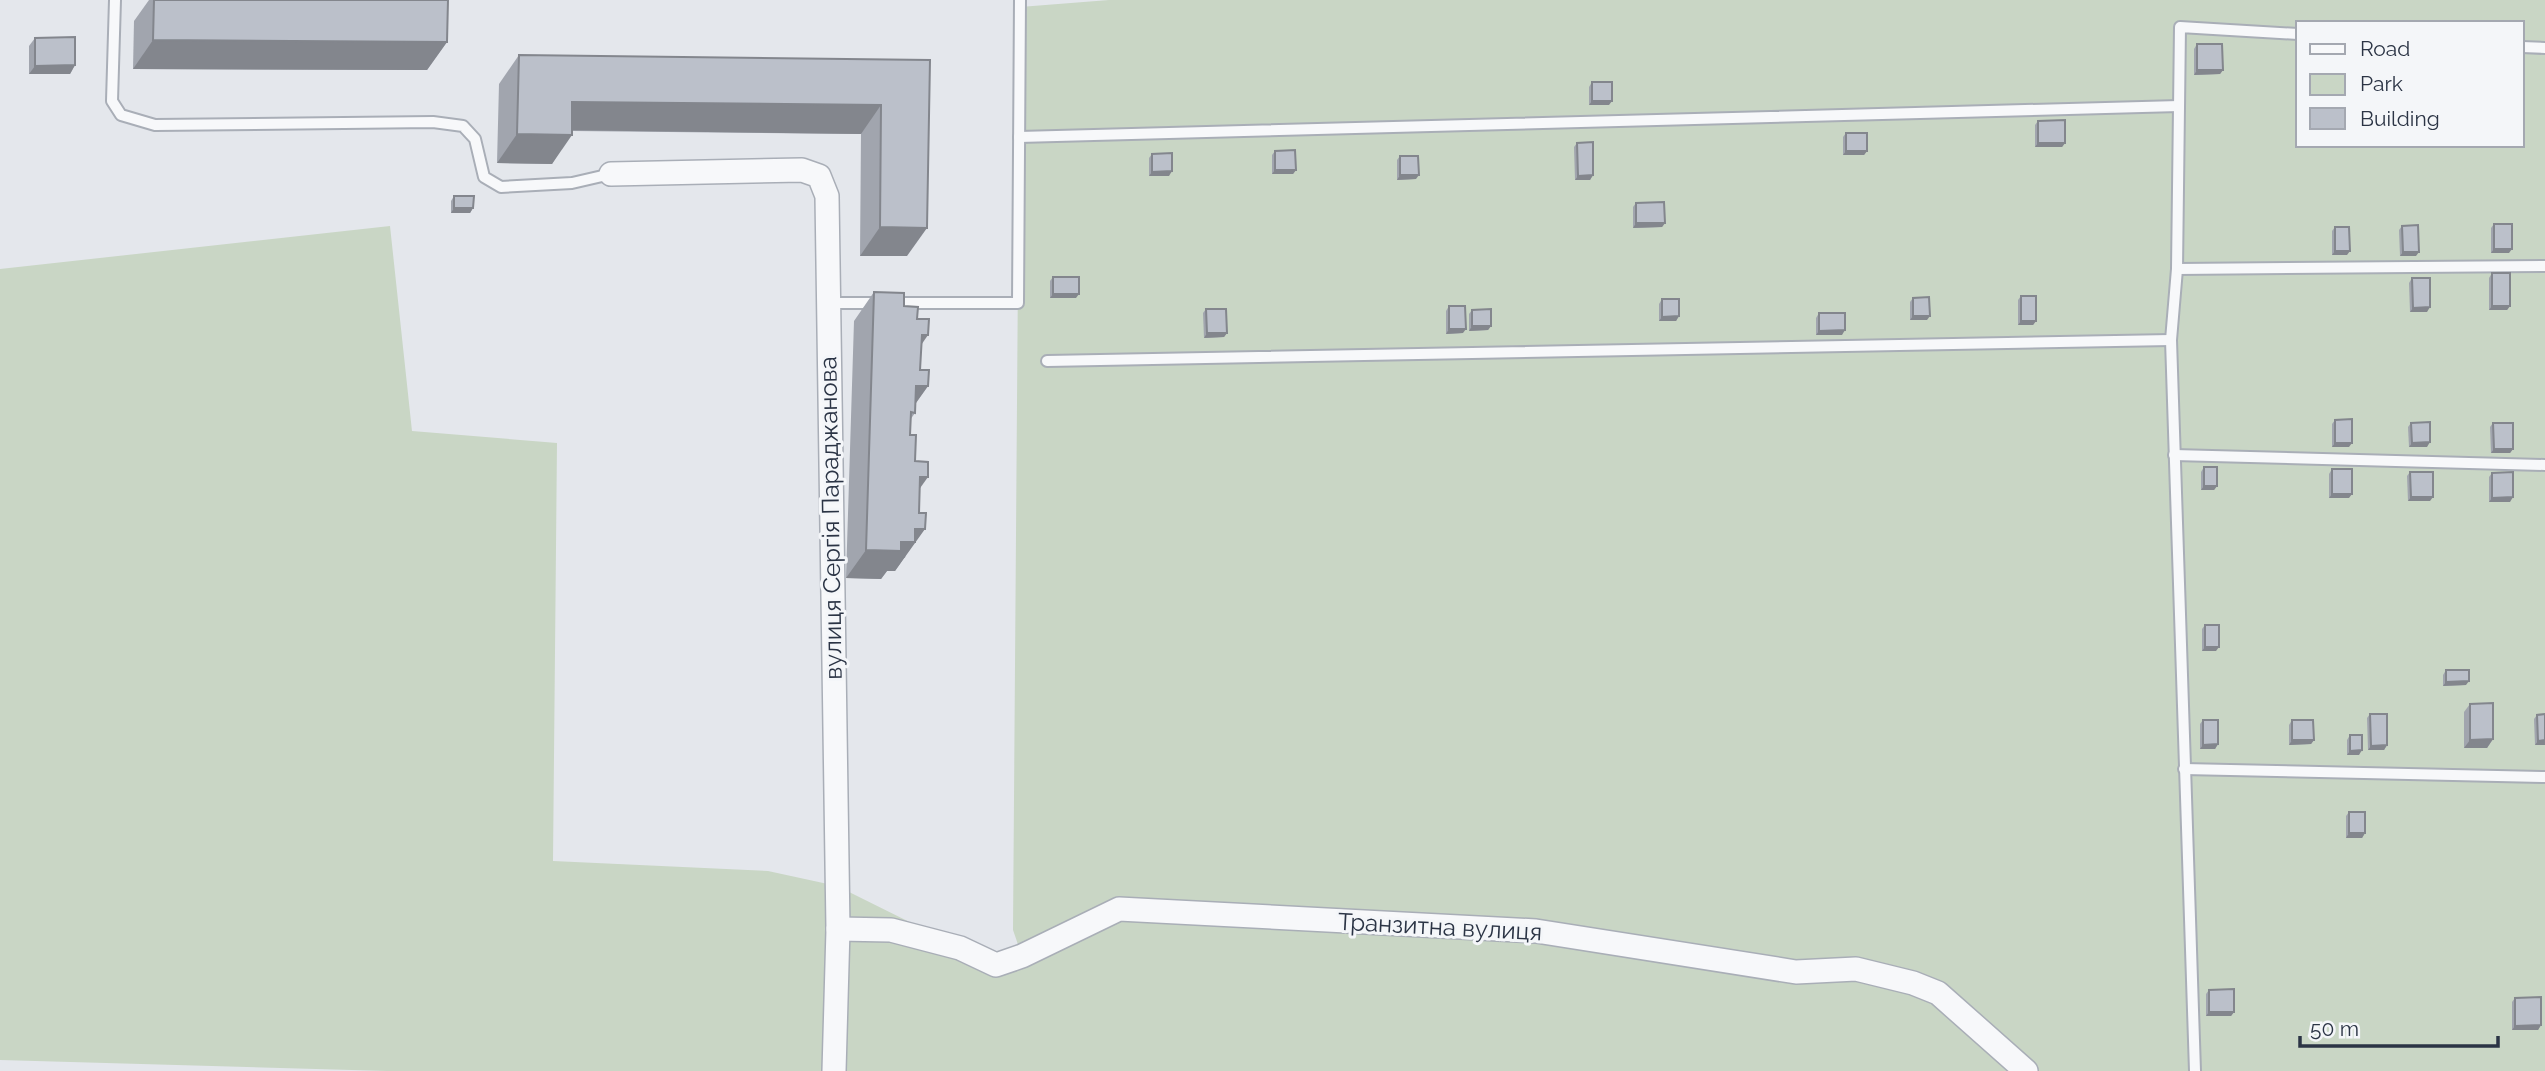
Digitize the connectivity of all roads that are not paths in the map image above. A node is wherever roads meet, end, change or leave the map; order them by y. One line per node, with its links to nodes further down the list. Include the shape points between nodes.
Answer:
1 (115, 0): 8 (lane, via 112,101 121,115 155,125 433,122 463,126 475,139 484,177 501,187 572,183)
2 (1020, 0): 7 (lane)
3 (2296, 34): 6 (lane, via 2180,27)
4 (2524, 47): 5 (lane)
5 (2545, 48)
6 (2179, 106): 7 (lane); 10 (lane)
7 (1019, 137): 11 (lane, via 1018,303)
8 (611, 174): 11 (street, вулиця Сергія Параджанова, via 802,170 819,176 827,196)
9 (2545, 266): 10 (lane)
10 (2177, 269): 12 (lane)
11 (827, 303): 18 (street, вулиця Сергія Параджанова)
12 (2171, 340): 13 (lane); 14 (lane)
13 (1047, 361)
14 (2174, 455): 15 (lane); 16 (lane)
15 (2545, 465)
16 (2183, 769): 17 (lane); 21 (lane)
17 (2545, 777)
18 (838, 929): 19 (street, вулиця Сергія Параджанова); 20 (street, Транзитна вулиця, via 891,930 960,948 996,965 1119,909 1536,931 1796,972 1856,970 1913,983 1938,993)
19 (834, 1071)
20 (2026, 1071)
21 (2196, 1071)

